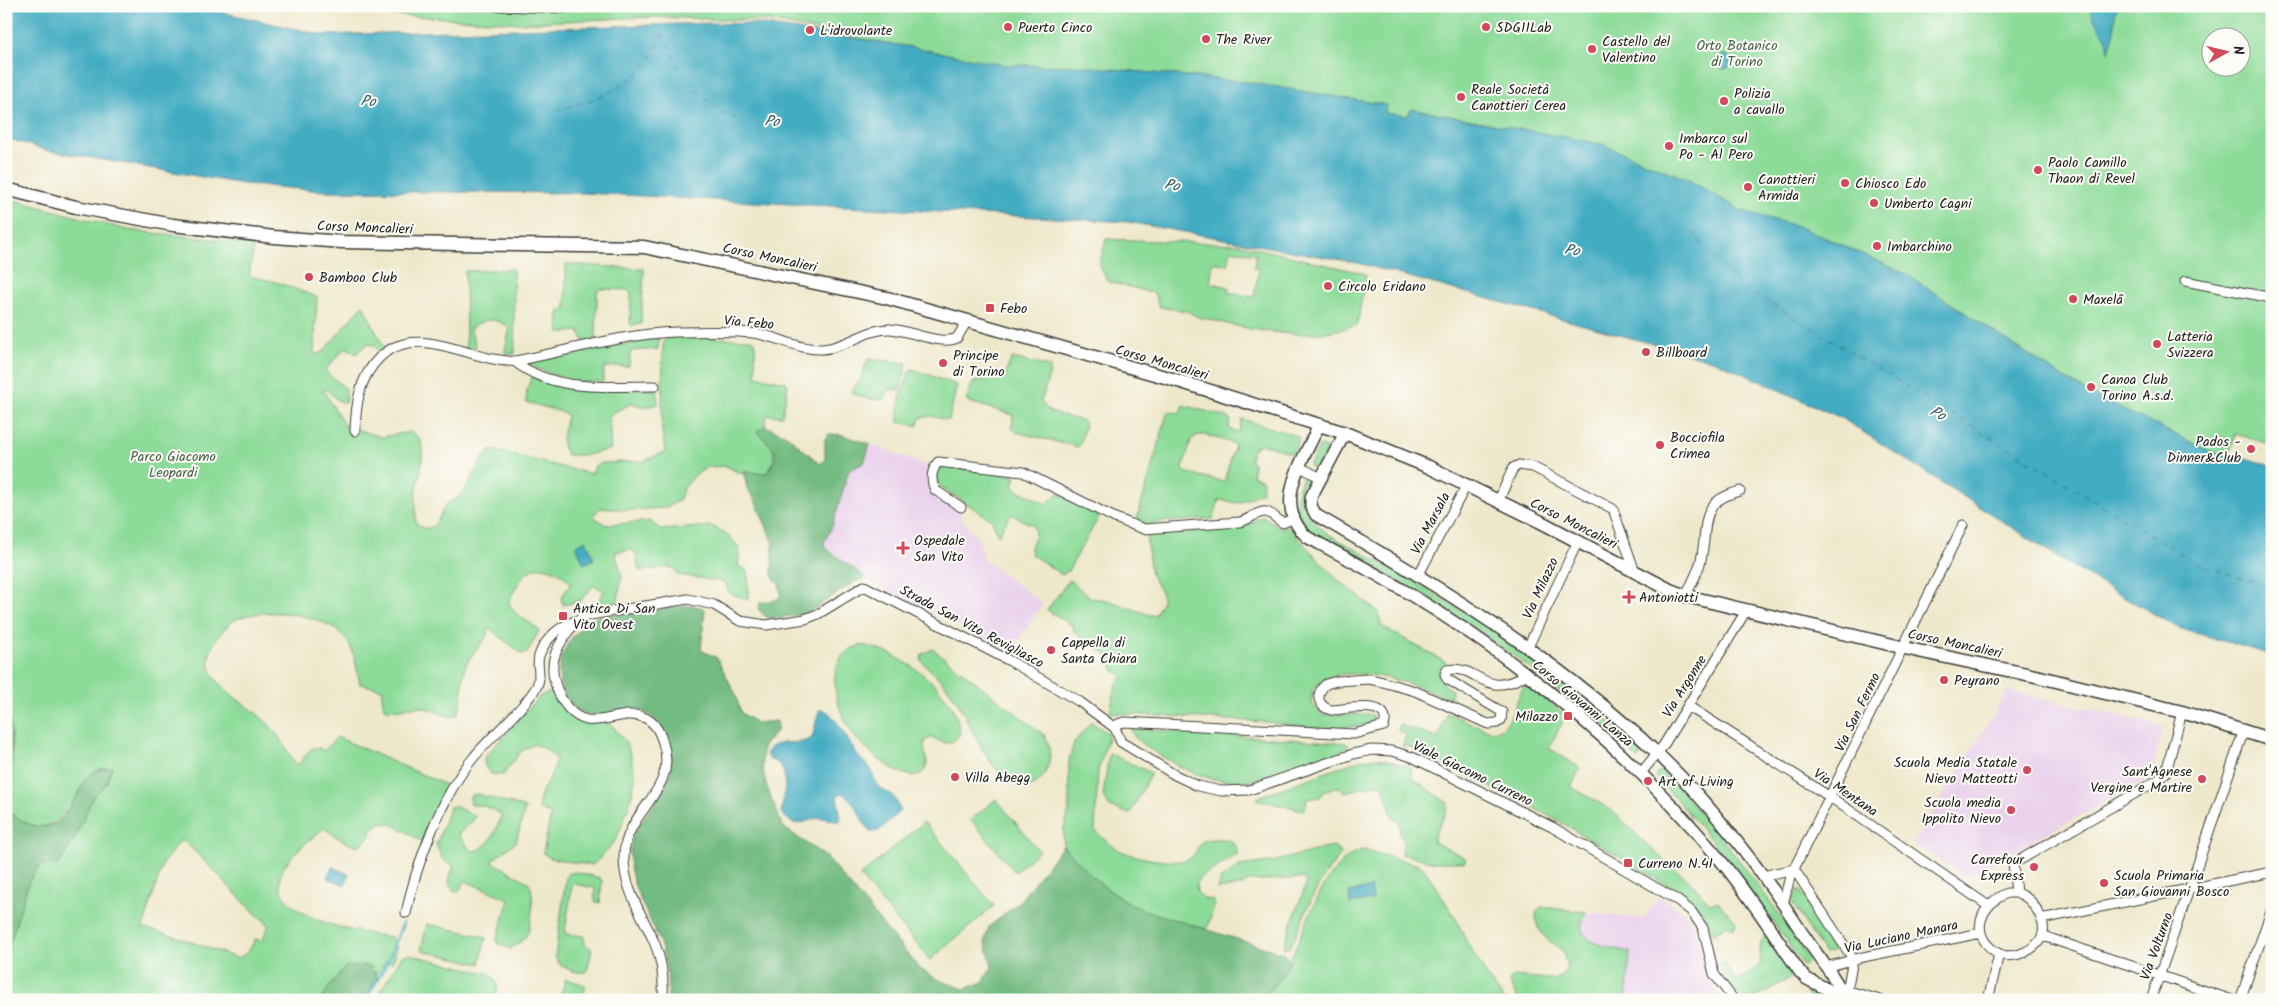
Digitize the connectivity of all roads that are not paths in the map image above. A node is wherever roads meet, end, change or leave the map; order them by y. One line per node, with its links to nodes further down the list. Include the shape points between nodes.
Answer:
1 (495, 6): 2 (street)
2 (565, 8)
3 (6, 189): 6 (main road, Corso Moncalieri, via 134,218 274,237 342,242 644,247 878,296)
4 (2185, 281): 5 (street)
5 (2272, 298)
6 (967, 321): 7 (street, Via Febo, via 957,338 944,341 889,329 821,349 757,334 674,332); 9 (main road, Corso Moncalieri)
7 (514, 361): 8 (street, Via Febo, via 531,372 575,386); 10 (street, Via Febo, via 413,340 398,343 367,372 358,396)
8 (655, 386)
9 (1319, 425): 11 (main road, Corso Moncalieri); 12 (street)
10 (355, 431)
11 (1345, 434): 13 (street, Corso Giovanni Lanza); 14 (main road, Corso Moncalieri, via 1429,467)
12 (1300, 467): 13 (street); 18 (street, via 1290,492)
13 (1320, 478): 22 (street, Corso Giovanni Lanza, via 1311,497 1311,506 1316,514)
14 (1466, 486): 16 (main road, Corso Moncalieri); 22 (street, Via Marsala)
15 (1740, 491): 23 (street, via 1724,495 1708,511 1701,560)
16 (1498, 502): 20 (main road, Corso Moncalieri); 21 (street, Corso Moncalieri, via 1513,468 1534,466 1613,509)
17 (961, 507): 18 (street, via 932,485 932,469 938,462 1023,472 1144,529 1246,521 1262,511 1283,523)
18 (1292, 519): 28 (street, Corso Giovanni Lanza, via 1307,537 1404,590)
19 (1963, 525): 27 (street, Via San Fermo)
20 (1578, 541): 21 (main road, Corso Moncalieri); 26 (street, Via Milazzo)
21 (1635, 572): 23 (main road, Corso Moncalieri)
22 (1419, 574): 26 (street, Corso Giovanni Lanza)
23 (1686, 596): 24 (main road, Corso Moncalieri)
24 (1746, 611): 27 (main road, Corso Moncalieri); 29 (street, Via Argonne)
25 (577, 621): 31 (street, Strada San Vito Revigliasco, via 593,614 688,599 714,605 740,621 766,625 818,614 864,586 1010,660 1080,702); 45 (street, via 568,623 552,636 539,655 538,684 472,759 448,796 424,852); 54 (street, via 554,656 557,688 567,708 587,720 630,715 645,717 656,727 666,755 664,778 634,822 624,855 630,891 659,957)
26 (1528, 647): 34 (street, Corso Giovanni Lanza)
27 (1904, 648): 30 (main road, Corso Moncalieri); 36 (street, Via San Fermo)
28 (1527, 674): 31 (street, via 1512,684 1502,686 1458,669 1447,670 1446,679 1502,712 1501,720 1492,724 1415,691 1369,679 1326,684 1318,695 1319,703 1331,710 1374,707 1381,711 1384,726 1361,732 1324,734 1124,722); 35 (street, Corso Giovanni Lanza)
29 (1688, 706): 34 (street, Via Argonne); 36 (street, Via Mentana)
30 (2182, 712): 32 (main road, Corso Moncalieri); 41 (street, via 2166,772 2158,780 2013,864)
31 (1115, 728): 55 (street, Viale Giacomo Curreno, via 1121,742 1175,775 1198,786 1221,790 1256,789 1372,750 1412,757 1552,827 1678,900 1691,911 1702,928 1714,974)
32 (2244, 730): 33 (main road, Corso Moncalieri); 40 (street, Via Volturno)
33 (2272, 740)
34 (1657, 753): 35 (street, Via Argonne); 39 (street, Corso Giovanni Lanza, via 1721,823)
35 (1641, 773): 53 (street, Corso Giovanni Lanza, via 1722,862 1800,972)
36 (1830, 797): 37 (street, Via San Fermo); 43 (street, Via Mentana)
37 (1794, 869): 39 (street); 42 (street, Via San Fermo); 50 (street)
38 (2272, 872): 40 (street)
39 (1762, 876): 42 (street, Corso Giovanni Lanza)
40 (2191, 889): 46 (street); 52 (street, Via Volturno)
41 (2016, 893): 43 (street, via 2007,893); 46 (street, via 2029,901)
42 (1783, 904): 51 (street, Corso Giovanni Lanza)
43 (1987, 905): 47 (street, via 1982,914)
44 (2272, 909): 60 (street)
45 (406, 913)
46 (2041, 919): 48 (street)
47 (1981, 933): 49 (street, via 1991,949); 50 (street, Via Luciano Manara)
48 (2043, 936): 49 (street, via 2026,952 2008,956); 52 (street)
49 (1999, 954): 57 (street)
50 (1853, 959): 51 (street, Via Luciano Manara); 53 (street)
51 (1826, 967): 53 (street, Corso Giovanni Lanza)
52 (2160, 976): 58 (street, Via Volturno); 59 (street)
53 (1845, 994): 56 (street)
54 (663, 1000)
55 (1734, 1000)
56 (1880, 1000)
57 (1988, 1000)
58 (2151, 1000)
59 (2232, 1000)
60 (2240, 1000)

